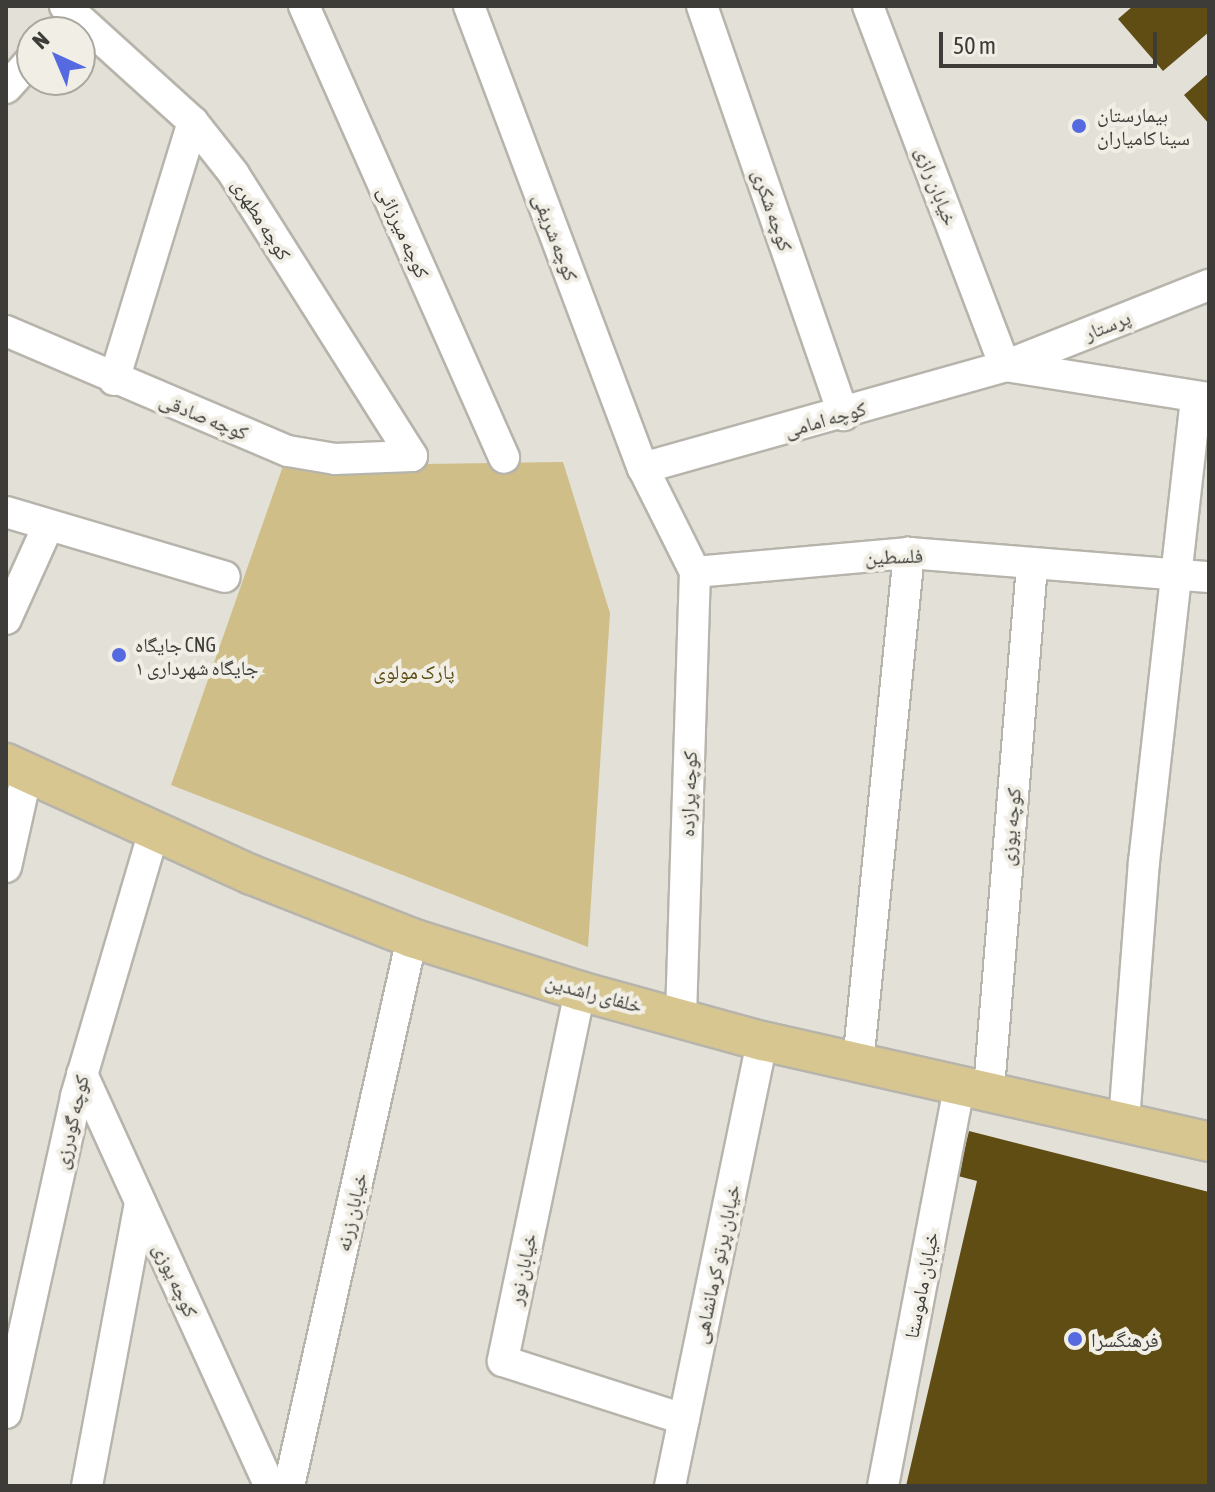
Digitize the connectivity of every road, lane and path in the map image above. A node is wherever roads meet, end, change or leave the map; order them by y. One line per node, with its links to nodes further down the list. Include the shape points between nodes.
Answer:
1 (304, 6): 14 (street, کوچه میرزائی)
2 (469, 6): 15 (street, کوچه شریفی)
3 (702, 6): 12 (street, کوچه شکری)
4 (868, 6): 9 (street, خیابان رازی)
5 (71, 15): 6 (street, کوچه مطهری)
6 (193, 122): 10 (street); 13 (street, کوچه مطهری, via 234,174)
7 (1209, 285): 9 (street, پرستار)
8 (6, 331): 10 (street, کوچه صادقی)
9 (1005, 366): 11 (street); 12 (street, کوچه امامی)
10 (114, 380): 13 (street, کوچه صادقی, via 288,451 335,459)
11 (1203, 397): 20 (street)
12 (844, 415): 15 (street, کوچه امامی)
13 (412, 456)
14 (504, 458)
15 (643, 468): 21 (street)
16 (6, 512): 17 (street)
17 (47, 528): 22 (street); 24 (street)
18 (909, 553): 19 (street, فلسطین); 21 (street, فلسطین); 32 (street)
19 (1032, 565): 20 (street, فلسطین); 34 (street, کوچه یوزی)
20 (1176, 570): 23 (street, فلسطین); 35 (street)
21 (695, 572): 30 (street, کوچه پرازده)
22 (225, 577)
23 (1209, 577)
24 (6, 619)
25 (16, 768): 26 (main road, خلفای راشدین); 27 (street)
26 (153, 834): 28 (main road, خلفای راشدین); 33 (street, کوچه گودرزی)
27 (6, 867)
28 (412, 938): 29 (main road, خلفای راشدین); 42 (street, خیابان زرنه)
29 (580, 991): 30 (main road, خلفای راشدین); 39 (street, خیابان نور, via 503,1361)
30 (681, 1016): 31 (main road, خلفای راشدین)
31 (762, 1041): 32 (main road, خلفای راشدین); 39 (street, خیابان پرتو کرمانشاهی)
32 (858, 1063): 34 (main road, خلفای راشدین)
33 (82, 1074): 37 (street, کوچه یوزی); 38 (street, کوچه گودرزی)
34 (974, 1086): 35 (main road, خلفای راشدین); 44 (street, خیابان ماموستا)
35 (1124, 1121): 36 (main road, خلفای راشدین)
36 (1209, 1142)
37 (140, 1202): 40 (street); 41 (street, کوچه یوزی)
38 (6, 1413)
39 (684, 1419): 43 (street, خیابان پرتو کرمانشاهی)
40 (87, 1486)
41 (270, 1486)
42 (289, 1486)
43 (670, 1486)
44 (883, 1486)

